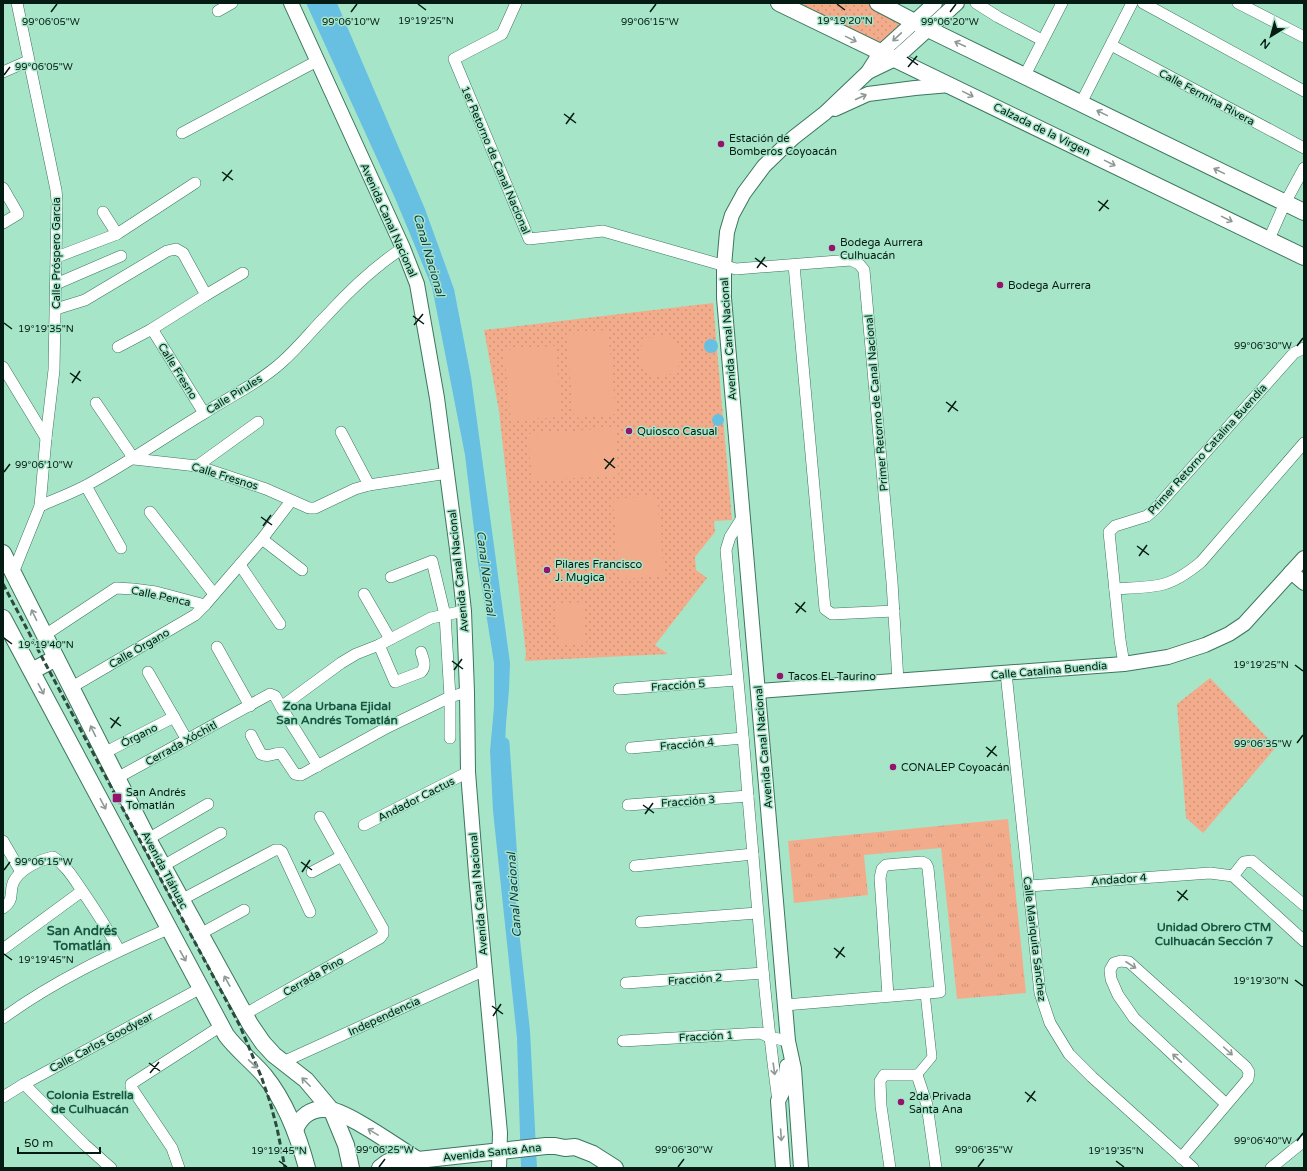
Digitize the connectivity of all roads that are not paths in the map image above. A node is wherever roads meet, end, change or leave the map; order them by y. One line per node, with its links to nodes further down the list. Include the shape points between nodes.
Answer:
1 (17, 3): 20 (street, Calle Próspero García)
2 (232, 3): 14 (street)
3 (290, 3): 21 (street, Avenida Canal Nacional)
4 (516, 3): 43 (street, 1er Retorno de Canal Nacional, via 502,34 454,59 529,239 603,231)
5 (779, 3): 19 (main road, Calzada de la Virgen, one-way to 19)
6 (878, 3): 15 (main road)
7 (935, 3): 15 (street)
8 (957, 3): 15 (street)
9 (976, 3): 17 (street)
10 (1062, 3): 17 (street)
11 (1132, 3): 18 (street)
12 (1143, 3): 25 (street)
13 (1238, 3): 16 (street)
14 (218, 11)
15 (921, 25): 19 (street, Avenida Canal Nacional); 23 (main road, one-way to 15)
16 (1304, 37)
17 (1042, 40): 23 (street)
18 (1111, 45): 26 (street); 29 (street, Calle Fermina Rivera)
19 (887, 56): 24 (main road, Calzada de la Virgen); 27 (street, Avenida Canal Nacional)
20 (28, 61): 22 (street); 41 (street, Calle Próspero García, via 56,190)
21 (317, 61): 28 (street); 39 (street, Avenida Canal Nacional)
22 (3, 72)
23 (1025, 75): 26 (main road)
24 (950, 85): 27 (street, one-way to 24, via 868,94); 38 (main road, Calzada de la Virgen, one-way to 38)
25 (1304, 91)
26 (1081, 103): 33 (main road, one-way to 26)
27 (825, 113): 45 (street, Avenida Canal Nacional, via 793,138 764,166 744,193 732,215 727,232)
28 (182, 133)
29 (1304, 148)
30 (1304, 168): 33 (street)
31 (195, 183): 37 (street)
32 (3, 188): 36 (street, via 18,214)
33 (1285, 203): 35 (main road); 38 (street)
34 (103, 212): 37 (street)
35 (1304, 212)
36 (3, 224)
37 (117, 234): 41 (street)
38 (1269, 239): 42 (main road, Calzada de la Virgen)
39 (403, 248): 55 (street, Calle Pirules, via 386,259 328,313 281,364); 62 (street, Avenida Canal Nacional, via 417,284)
40 (121, 256): 47 (street)
41 (57, 257): 47 (street, Calle Próspero García)
42 (1304, 257)
43 (708, 262): 45 (street, Primer Retorno de Canal Nacional)
44 (794, 265): 45 (street, Primer Retorno de Canal Nacional, via 736,269); 84 (street, via 825,609 832,614); 84 (street, Primer Retorno de Canal Nacional, via 851,260 864,270)
45 (724, 266): 68 (street, Avenida Canal Nacional, via 724,298)
46 (243, 272): 48 (street)
47 (56, 284): 49 (street, Calle Próspero García)
48 (206, 295): 49 (street, via 183,253 176,249 167,251 85,300); 50 (street)
49 (56, 309): 58 (street, Calle Próspero García, via 54,370)
50 (152, 329): 51 (street); 55 (street, Calle Fresno)
51 (118, 347)
52 (1304, 348): 79 (street, Primer Retorno Catalina Buendía, via 1294,353 1155,509 1147,516 1115,526 1109,532)
53 (3, 367): 58 (street)
54 (96, 403): 60 (street)
55 (204, 413): 60 (street, Calle Pirules)
56 (258, 422): 61 (street)
57 (341, 432): 63 (street)
58 (46, 438): 66 (street, Calle Próspero García)
59 (1304, 443): 79 (street, via 1201,562 1187,573 1159,585)
60 (134, 459): 61 (street, Calle Fresnos); 64 (street, Calle Pirules)
61 (197, 466): 65 (street, Calle Fresnos, via 266,489)
62 (448, 473): 63 (street, Calle Fresnos); 83 (street, Avenida Canal Nacional)
63 (369, 485): 65 (street, Calle Fresnos, via 315,508)
64 (86, 486): 66 (street, Calle Pirules); 70 (street)
65 (291, 501): 69 (street, Calle Penca)
66 (40, 506): 76 (street, Calle Próspero García)
67 (150, 512): 80 (street)
68 (742, 518): 98 (street, Avenida Canal Nacional, via 730,537 726,550); 102 (street, Avenida Canal Nacional)
69 (262, 539): 73 (street, Calle Penca); 74 (street)
70 (121, 548)
71 (3, 553): 76 (main road, Avenida Tláhuac)
72 (1304, 558): 75 (street, Calle Catalina Buendía)
73 (240, 565): 80 (street, Calle Penca); 87 (street)
74 (302, 570)
75 (1291, 572): 78 (street); 94 (street, Calle Catalina Buendía, via 1244,624 1228,634 1205,645 1168,657)
76 (13, 573): 88 (main road, Avenida Tláhuac, one-way to 76)
77 (391, 577): 85 (street, via 432,562)
78 (1304, 583)
79 (1115, 589): 94 (street, Primer Retorno Catalina Buendía)
80 (214, 594): 82 (street, Calle Penca)
81 (364, 594): 89 (street)
82 (205, 605): 88 (street, Calle Penca, via 156,592 116,588); 100 (street, Calle Órgano, via 174,628)
83 (464, 611): 85 (street); 103 (street, Avenida Canal Nacional)
84 (894, 611): 99 (street, Primer Retorno de Canal Nacional)
85 (445, 615): 89 (street, via 431,618); 104 (street)
86 (3, 618): 95 (main road)
87 (280, 624)
88 (45, 635): 93 (main road, Avenida Tláhuac)
89 (390, 639): 90 (street)
90 (378, 645): 92 (street, via 395,682 424,669); 106 (street, via 341,662)
91 (217, 647): 105 (street)
92 (421, 652)
93 (56, 658): 95 (main road); 100 (main road, Avenida Tláhuac)
94 (1124, 664): 97 (street, Calle Catalina Buendía)
95 (32, 671): 141 (main road, one-way to 141)
96 (148, 672): 107 (street)
97 (1006, 673): 99 (street, Calle Catalina Buendía); 132 (street, Calle Mariquita Sánchez)
98 (737, 680): 101 (street, Fracción 5); 110 (street, Avenida Canal Nacional)
99 (898, 681): 102 (street, Calle Catalina Buendía)
100 (72, 687): 113 (main road, Avenida Tláhuac, one-way to 100)
101 (619, 689)
102 (758, 691): 152 (street, Avenida Canal Nacional)
103 (467, 692): 104 (street); 115 (street, Avenida Canal Nacional)
104 (450, 697): 109 (street); 114 (street, via 388,727)
105 (248, 707): 106 (street, Cerrada Xóchitl, via 273,694); 111 (street, Cerrada Xóchitl)
106 (281, 707): 114 (street)
107 (174, 717): 111 (street); 113 (street, Órgano)
108 (251, 735): 114 (street, via 261,754 268,756 281,753 295,774 301,775)
109 (450, 738)
110 (743, 738): 112 (street, Fracción 4); 117 (street, Avenida Canal Nacional)
111 (187, 740): 116 (street, Cerrada Xóchitl)
112 (631, 748)
113 (104, 753): 116 (main road, Avenida Tláhuac)
114 (318, 766)
115 (468, 772): 121 (street, Andador Cactus); 146 (street, Avenida Canal Nacional)
116 (117, 778): 123 (main road, Avenida Tláhuac)
117 (748, 796): 119 (street, Fracción 3); 125 (street, Avenida Canal Nacional)
118 (208, 804): 123 (street)
119 (628, 805)
120 (320, 816): 126 (street)
121 (364, 825)
122 (221, 833): 127 (street)
123 (148, 839): 127 (main road, Avenida Tláhuac)
124 (3, 841): 129 (street)
125 (753, 854): 128 (street); 139 (street, Avenida Canal Nacional)
126 (342, 856): 130 (street); 153 (street, Cerrada Pino, via 383,929 383,934)
127 (163, 866): 134 (main road, Avenida Tláhuac)
128 (635, 866)
129 (20, 872): 133 (street, via 52,857 60,861); 136 (street, via 13,883 12,898)
130 (312, 872)
131 (1233, 876): 132 (street, Andador 4, via 1210,873); 135 (street, via 1244,862 1252,861); 143 (street)
132 (1029, 886): 170 (street, Calle Mariquita Sánchez, via 1040,993 1057,1035 1077,1063)
133 (82, 890): 144 (street); 145 (street, via 101,917)
134 (181, 900): 138 (street, via 279,850); 142 (main road, Avenida Tláhuac)
135 (1304, 905)
136 (3, 908)
137 (244, 910): 142 (street)
138 (310, 912)
139 (757, 913): 140 (street); 147 (street, Avenida Canal Nacional)
140 (641, 922)
141 (168, 929): 145 (street); 149 (main road, one-way to 149)
142 (200, 934): 153 (main road, Avenida Tláhuac, one-way to 142)
143 (1304, 941)
144 (3, 949)
145 (119, 950): 154 (street, via 30,998)
146 (485, 970): 159 (street, Independencia); 169 (street, Avenida Canal Nacional, via 500,1133)
147 (763, 973): 148 (street, Fracción 2); 156 (street, Avenida Canal Nacional)
148 (626, 983)
149 (201, 988): 155 (main road); 161 (street, Calle Carlos Goodyear)
150 (925, 993): 151 (street); 151 (street, via 940,992 928,868 922,862 886,865 882,869 880,878); 160 (street, via 932,1057)
151 (888, 996): 152 (street)
152 (785, 1005): 158 (street, Avenida Canal Nacional)
153 (245, 1014): 159 (main road, Avenida Tláhuac, via 262,1043)
154 (3, 1018)
155 (221, 1026): 166 (main road, one-way to 166, via 232,1043 272,1086); 173 (street, via 131,1084 172,1148)
156 (769, 1037): 157 (street, Fracción 1, via 761,1033); 158 (street, Fracción 1); 163 (street, Avenida Canal Nacional, one-way to 163)
157 (623, 1041)
158 (788, 1045): 163 (street, Avenida Canal Nacional, via 785,1087); 181 (street, Avenida Canal Nacional, via 794,1069)
159 (282, 1062): 165 (main road, Avenida Tláhuac, one-way to 159, via 306,1080)
160 (917, 1075): 182 (street, via 884,1076 880,1081); 183 (street, via 927,1105)
161 (24, 1084): 162 (street, Calle Carlos Goodyear); 172 (street)
162 (3, 1098)
163 (778, 1101): 180 (street, Avenida Canal Nacional, one-way to 180)
164 (1226, 1104): 164 (street, one-way to 164, via 1134,1018 1110,979 1110,970 1114,963 1121,960 1130,962 1246,1067 1249,1072 1248,1079); 170 (street)
165 (332, 1111): 166 (main road, via 319,1109 307,1114 299,1120); 171 (main road, one-way to 165, via 349,1118); 175 (main road, Avenida Tláhuac, via 346,1145)
166 (295, 1130): 174 (main road)
167 (1304, 1142): 185 (street)
168 (565, 1148): 169 (main road, Avenida Santa Ana, via 546,1146); 178 (main road); 179 (main road, Avenida Santa Ana, via 575,1147 584,1150)
169 (505, 1150): 171 (main road, Avenida Santa Ana); 177 (street, Avenida Canal Nacional)
170 (1181, 1158): 184 (street, Calle Mariquita Sánchez)
171 (418, 1160): 176 (main road, Avenida Santa Ana, via 388,1162)
172 (111, 1168)
173 (179, 1168)
174 (307, 1168)
175 (351, 1168)
176 (380, 1168)
177 (499, 1168)
178 (595, 1168)
179 (615, 1168)
180 (784, 1168)
181 (801, 1168)
182 (890, 1168)
183 (936, 1168)
184 (1193, 1168)
185 (1271, 1168)

